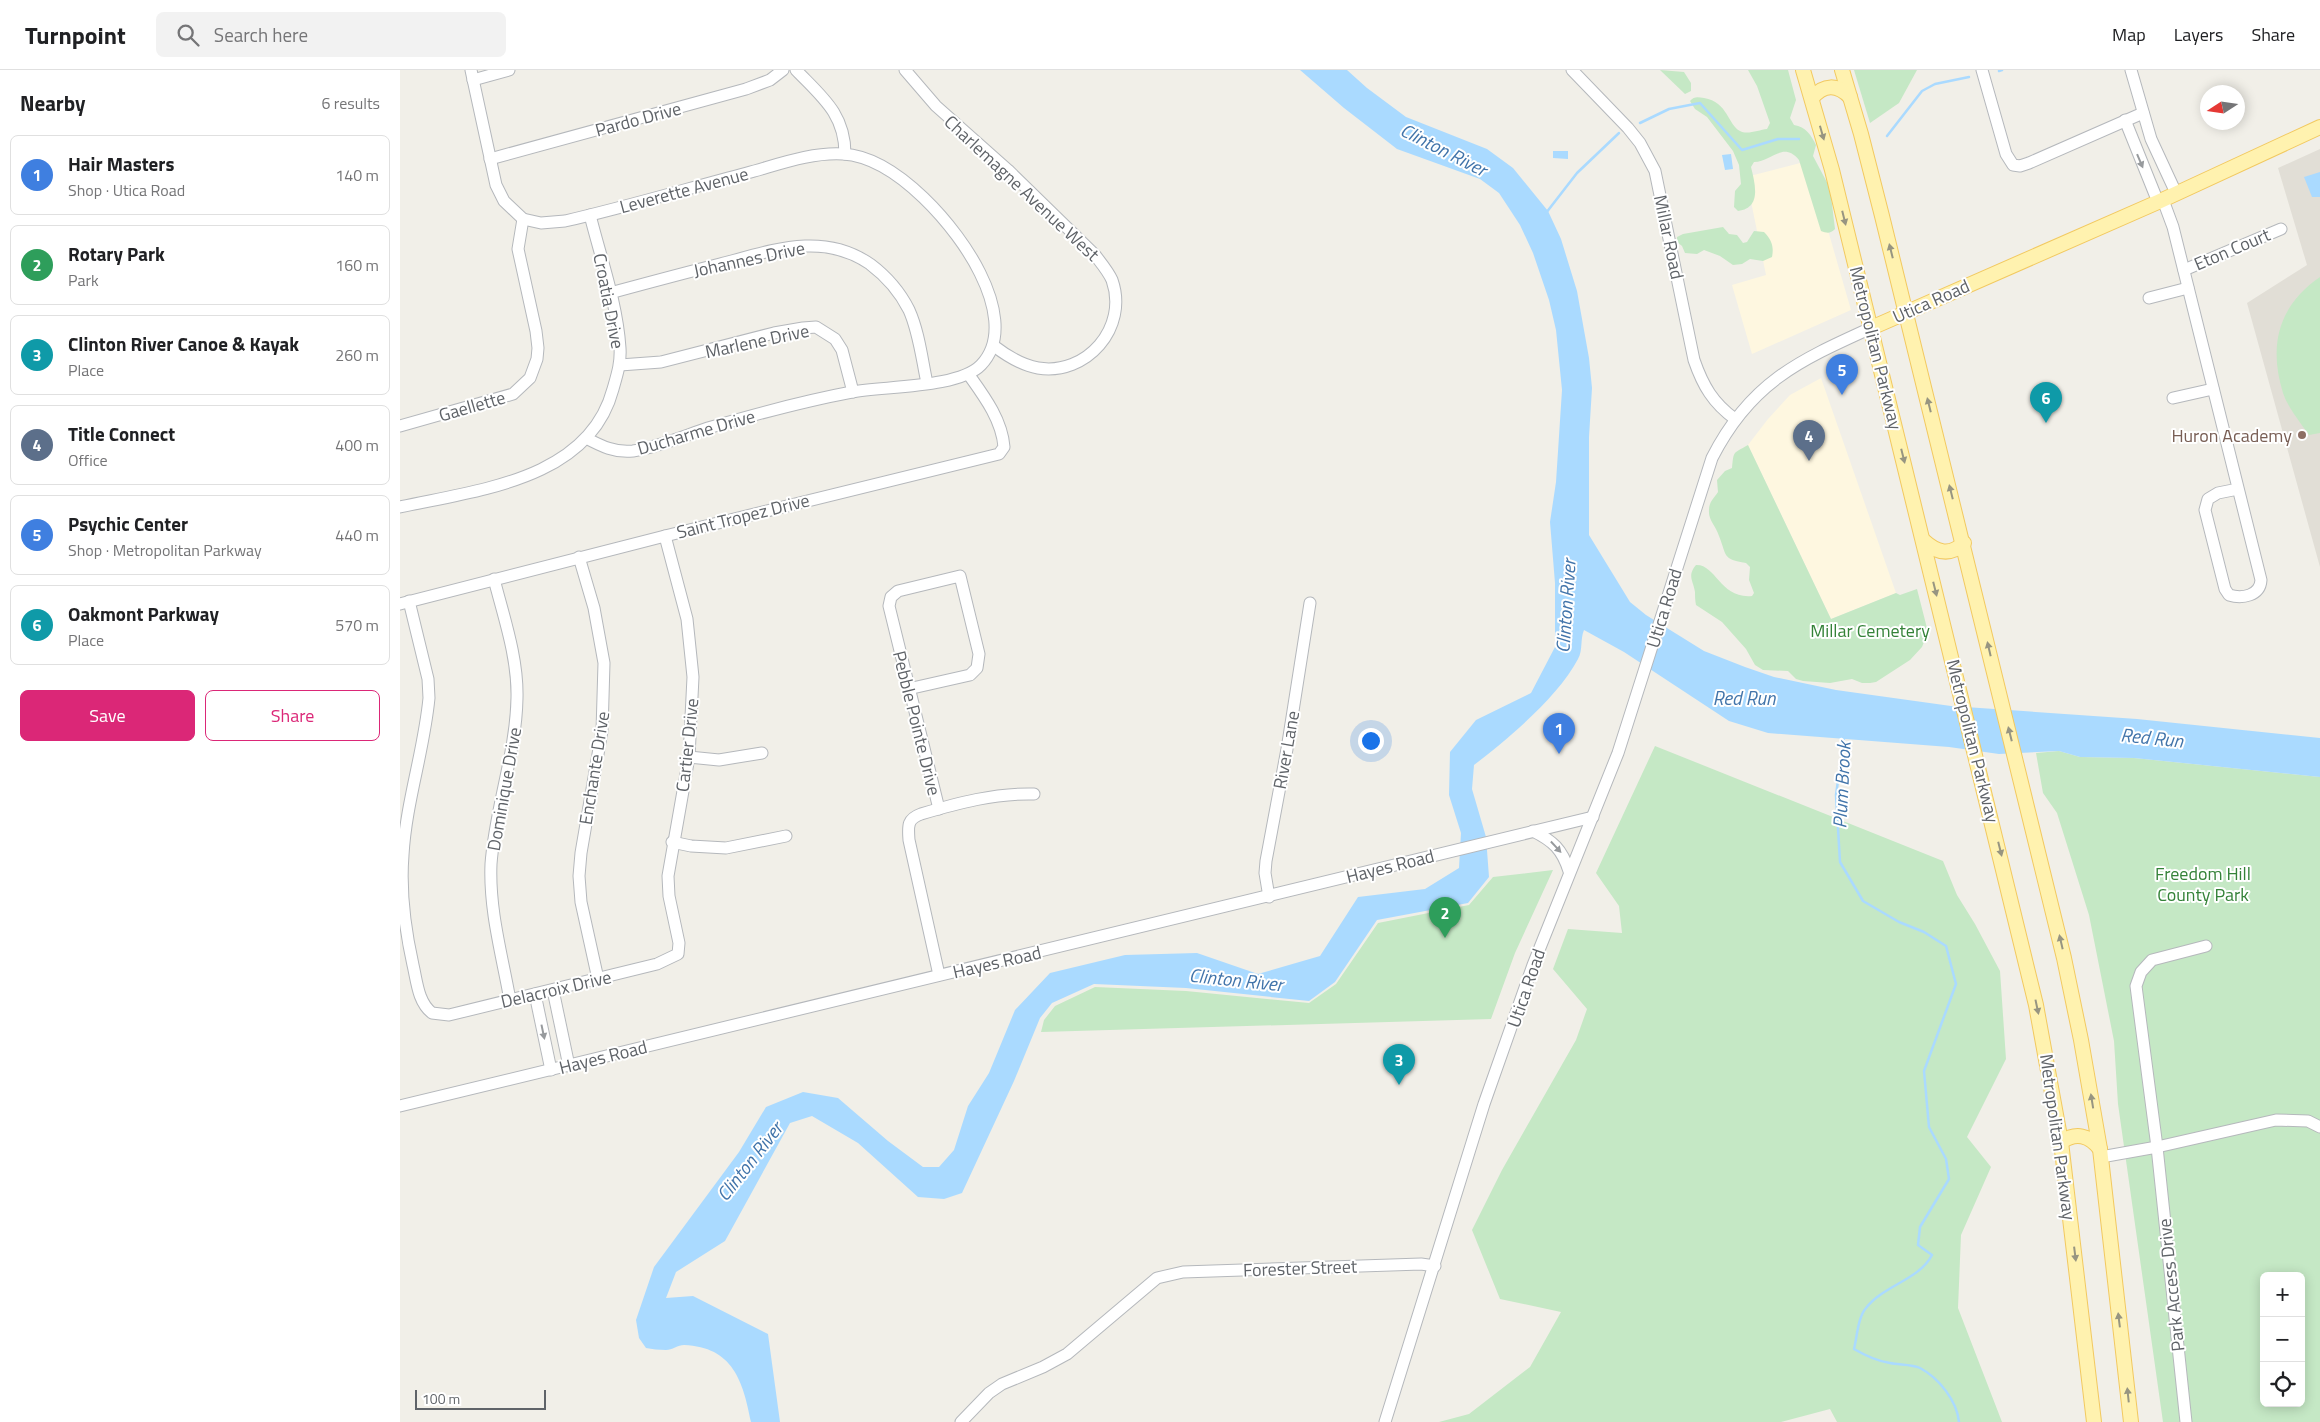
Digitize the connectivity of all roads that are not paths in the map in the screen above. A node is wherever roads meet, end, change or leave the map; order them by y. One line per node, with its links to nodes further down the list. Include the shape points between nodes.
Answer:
1 (509, 70): 10 (street)
2 (783, 70): 17 (street, Pardo Drive, via 770,80 746,89)
3 (796, 70): 16 (street, via 837,115 844,135)
4 (905, 70): 29 (street, Charlemagne Avenue West, via 936,106 1008,170 1095,255 1112,281 1115,299 1110,328 1099,347 1079,363 1038,368 1022,364)
5 (1572, 70): 36 (street, Millar Road, via 1628,128 1648,156 1660,191 1700,380 1712,400)
6 (1803, 70): 12 (main road, Metropolitan Parkway)
7 (1842, 70): 11 (main road, Metropolitan Parkway)
8 (1982, 70): 14 (street, via 2006,154 2013,165 2029,163)
9 (2131, 70): 13 (street)
10 (472, 75): 17 (street)
11 (1850, 97): 12 (main road, via 1843,90 1832,87 1820,90); 27 (main road, Metropolitan Parkway, one-way to 11)
12 (1812, 98): 28 (main road, Metropolitan Parkway, one-way to 28)
13 (2143, 113): 14 (street); 18 (street, via 2151,139)
14 (2125, 120): 19 (street, one-way to 19)
15 (2320, 126): 18 (main road, Utica Road)
16 (845, 154): 20 (street, Leverette Avenue, via 811,157); 29 (street, Leverette Avenue, via 869,160 893,172 948,226 974,261 987,289 995,326)
17 (490, 159): 21 (street, via 500,194)
18 (2176, 193): 19 (main road, Utica Road)
19 (2160, 201): 23 (street, via 2173,227); 27 (main road, Utica Road)
20 (590, 215): 21 (street, Leverette Avenue, via 552,223); 25 (street, Croatia Drive)
21 (523, 219): 37 (street, Gaellette, via 518,248 538,348 534,370 526,384 513,394)
22 (2281, 230): 23 (street, Eton Court)
23 (2184, 270): 24 (street)
24 (2188, 288): 26 (street); 33 (street)
25 (610, 292): 30 (street, Croatia Drive); 32 (street, Johannes Drive, via 785,248 818,245 837,248 876,269 898,292 913,324)
26 (2148, 298)
27 (1906, 312): 28 (main road, Utica Road); 43 (main road, Metropolitan Parkway, one-way to 27)
28 (1871, 328): 36 (street, Utica Road, via 1790,368 1757,394); 42 (main road, Metropolitan Parkway, one-way to 42)
29 (994, 346): 31 (street, via 983,363)
30 (620, 365): 34 (street, Marlene Drive, via 661,362 774,333 816,328 827,333 842,350); 38 (street, Croatia Drive, via 608,406)
31 (969, 375): 32 (street, Ducharme Drive); 41 (street, Saint Tropez Drive, via 988,401 1000,428 1004,447 999,454)
32 (927, 383): 34 (street, Ducharme Drive)
33 (2213, 389): 35 (street); 39 (street)
34 (853, 392): 38 (street, Ducharme Drive, via 763,412 638,450 615,450)
35 (2173, 398)
36 (1735, 419): 53 (street, Utica Road, via 1712,458 1642,680)
37 (400, 426)
38 (586, 438): 40 (street, via 567,455 539,471)
39 (2238, 489): 39 (street, via 2261,580 2256,592 2240,597 2229,595 2225,589 2205,510 2208,499 2213,495)
40 (400, 507)
41 (665, 536): 44 (street, Saint Tropez Drive); 50 (street, Cartier Drive, via 687,619 691,654)
42 (1924, 541): 43 (main road, via 1935,550 1945,552 1953,551); 71 (main road, Metropolitan Parkway, one-way to 71, via 2036,1005)
43 (1964, 543): 73 (main road, Metropolitan Parkway, one-way to 43, via 2066,968)
44 (579, 557): 45 (street, Saint Tropez Drive); 63 (street, Enchante Drive, via 594,608 604,663 602,730 579,876 581,902)
45 (494, 579): 46 (street, Saint Tropez Drive); 66 (street, Dominique Drive, via 511,641 517,683 515,724 491,864 494,912)
46 (405, 602): 60 (street, via 428,679 429,698 402,855)
47 (1310, 603): 58 (street, River Lane, via 1288,749 1266,862)
48 (908, 689): 48 (street, Pebble Pointe Drive, via 889,610 891,597 903,590 960,576 979,654 977,668 970,675); 52 (street, Pebble Pointe Drive)
49 (762, 753): 50 (street, via 719,760)
50 (689, 757): 56 (street, Cartier Drive)
51 (1034, 794): 52 (street, via 993,796)
52 (939, 809): 62 (street, Pebble Pointe Drive, via 913,818 908,827)
53 (1593, 817): 54 (street, Hayes Road); 57 (street, Utica Road)
54 (1533, 831): 57 (street, one-way to 57, via 1556,844); 58 (street, Hayes Road)
55 (786, 836): 56 (street, via 726,848)
56 (672, 842): 61 (street, Cartier Drive, via 668,886 679,942)
57 (1569, 871): 74 (street, Utica Road, via 1484,1104)
58 (1269, 897): 62 (street, Hayes Road)
59 (2206, 946): 72 (street, Park Access Drive, via 2152,960 2141,972 2136,986)
60 (405, 950): 66 (street, Delacroix Drive, via 422,1002 432,1013 449,1015)
61 (678, 954): 63 (street, Delacroix Drive, via 657,964)
62 (939, 975): 67 (street, Hayes Road)
63 (598, 979): 64 (street, Delacroix Drive)
64 (553, 990): 65 (street, Delacroix Drive); 67 (street)
65 (535, 994): 66 (street, Delacroix Drive); 68 (street, one-way to 68)
66 (510, 1000)
67 (569, 1066): 68 (street, Hayes Road)
68 (551, 1070): 69 (street, Hayes Road)
69 (400, 1106)
70 (2320, 1127): 72 (street, via 2308,1121 2276,1120)
71 (2061, 1142): 73 (main road, via 2082,1136 2094,1141); 77 (main road, Metropolitan Parkway, one-way to 77)
72 (2156, 1147): 73 (street); 79 (street, Park Access Drive)
73 (2100, 1153): 78 (main road, Metropolitan Parkway, one-way to 73)
74 (1434, 1266): 75 (street, Forester Street, via 1166,1274 1157,1278 1067,1354 988,1393); 76 (street, Utica Road)
75 (961, 1422)
76 (1386, 1422)
77 (2094, 1422)
78 (2131, 1422)
79 (2186, 1422)

